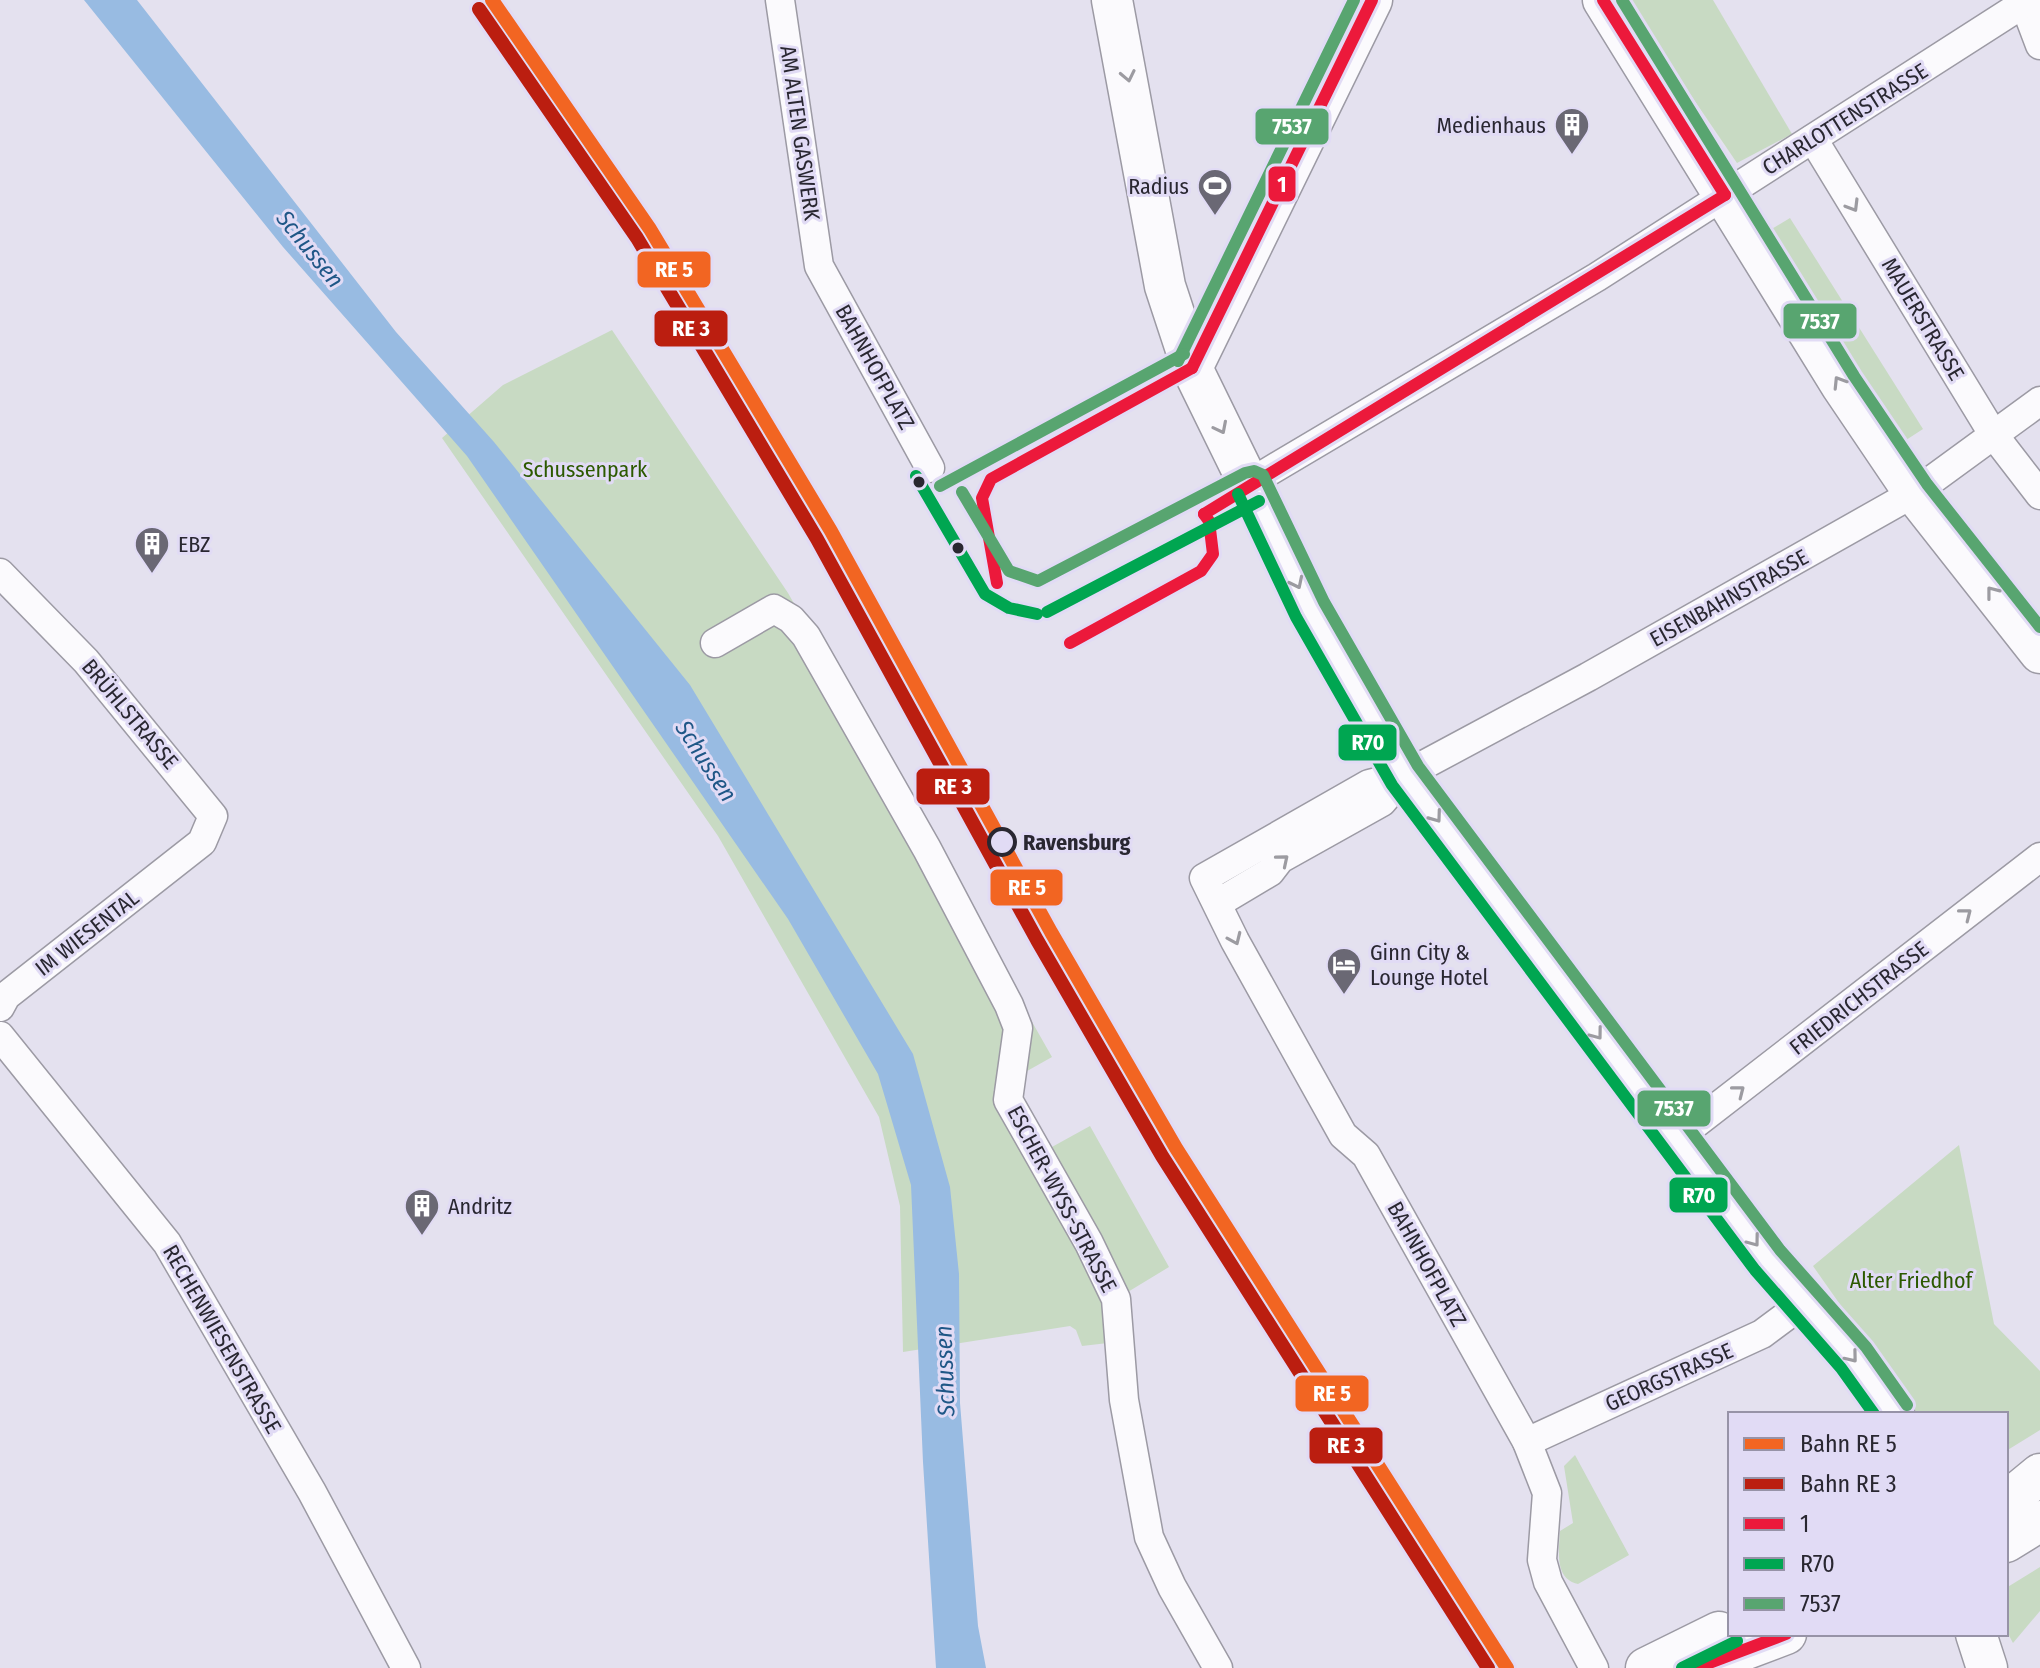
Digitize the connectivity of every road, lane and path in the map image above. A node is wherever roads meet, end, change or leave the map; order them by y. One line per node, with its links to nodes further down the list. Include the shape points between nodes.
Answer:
1 (780, 0): 9 (street, AM ALTEN GASWERK)
2 (1112, 0): 10 (main road, one-way to 10, via 1165,286)
3 (1372, 0): 10 (main road)
4 (1603, 0): 8 (main road)
5 (2026, 1): 6 (street); 7 (street, CHARLOTTENSTRASSE)
6 (2040, 45)
7 (1813, 139): 8 (street, CHARLOTTENSTRASSE); 12 (street, MAUERSTRASSE, one-way to 12)
8 (1725, 195): 14 (street, CHARLOTTENSTRASSE, via 1268,472); 15 (main road, one-way to 8)
9 (819, 266): 13 (street, BAHNHOFPLATZ)
10 (1192, 368): 14 (main road, one-way to 14)
11 (2040, 401): 12 (street, EISENBAHNSTRASSE)
12 (1993, 434): 15 (street, EISENBAHNSTRASSE); 16 (street, MAUERSTRASSE)
13 (930, 468)
14 (1252, 487): 20 (main road, one-way to 20, via 1310,609)
15 (1914, 493): 19 (main road, one-way to 15); 20 (street, EISENBAHNSTRASSE)
16 (2040, 495)
17 (0, 573): 22 (street, BRÜHLSTRASSE, via 86,661 213,816 202,842)
18 (715, 643): 39 (street, ESCHER-WYSS-STRASSE, via 774,609 806,636 1009,1005 1018,1028 1008,1100 1116,1299 1124,1400 1149,1537)
19 (2040, 653)
20 (1405, 775): 23 (street, EISENBAHNSTRASSE, via 1369,784); 24 (street, EISENBAHNSTRASSE, one-way to 20, via 1270,872 1280,859 1382,802); 27 (main road, one-way to 27)
21 (2040, 857): 27 (street, FRIEDRICHSTRASSE, one-way to 21)
22 (178, 863): 25 (street, IM WIESENTAL, via 6,996)
23 (1204, 878): 24 (street, BAHNHOFPLATZ)
24 (1218, 903): 30 (street, BAHNHOFPLATZ, one-way to 30, via 1343,1135 1366,1155)
25 (0, 1007)
26 (0, 1036): 38 (street, RECHENWIESENSTRASSE, via 167,1243 312,1492)
27 (1677, 1138): 28 (main road, one-way to 28)
28 (1805, 1302): 29 (main road, one-way to 29); 30 (street, GEORGSTRASSE, via 1762,1334)
29 (1893, 1412)
30 (1527, 1442): 40 (street, BAHNHOFPLATZ, via 1547,1493 1542,1560 1548,1582)
31 (2040, 1474): 32 (main road)
32 (2008, 1500)
33 (2040, 1521): 34 (main road)
34 (2008, 1541)
35 (1728, 1628): 41 (main road)
36 (1781, 1636): 42 (main road)
37 (1977, 1636): 43 (main road)
38 (406, 1668)
39 (1218, 1668)
40 (1594, 1668)
41 (1646, 1668)
42 (1696, 1668)
43 (1987, 1668)

